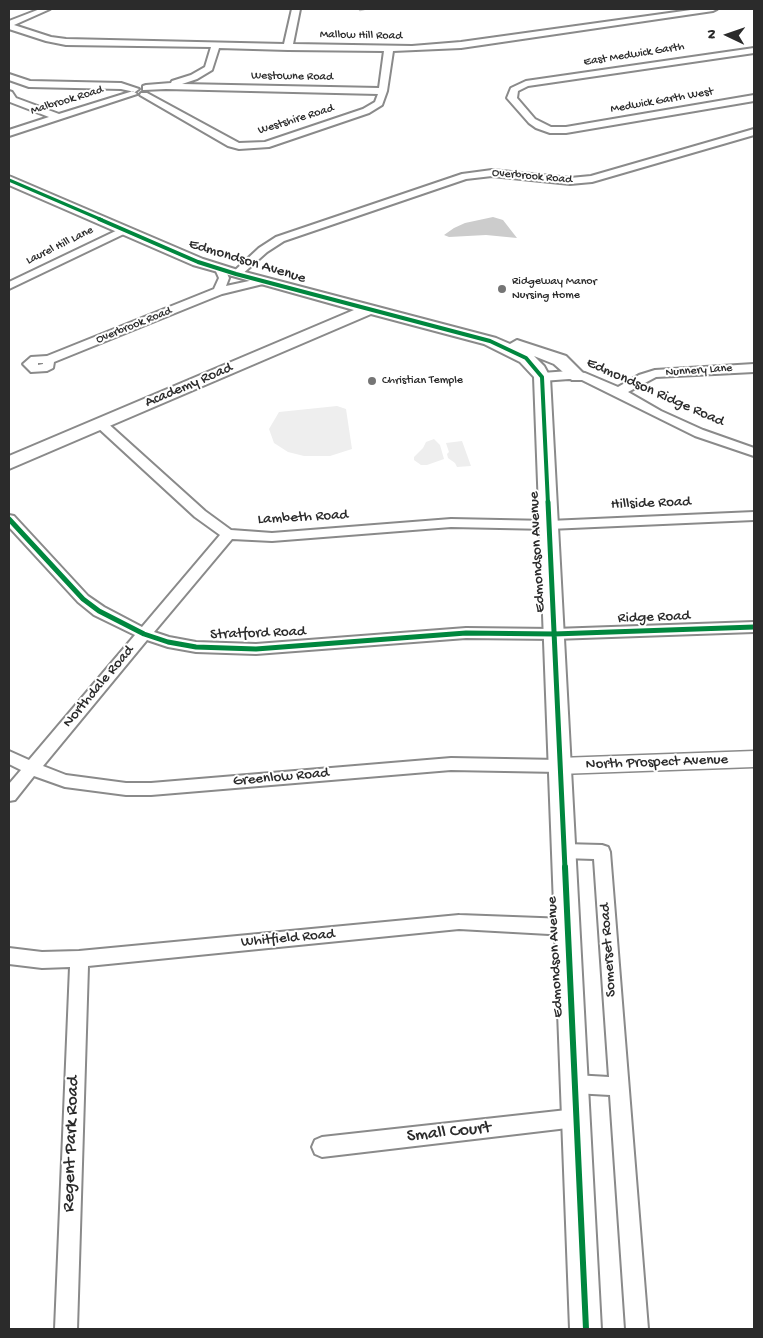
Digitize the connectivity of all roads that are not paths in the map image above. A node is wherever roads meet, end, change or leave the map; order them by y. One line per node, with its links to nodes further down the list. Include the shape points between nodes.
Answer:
1 (46, 9): 4 (street)
2 (296, 9): 6 (street)
3 (713, 9): 7 (street, Mallow Hill Road, via 460,45)
4 (9, 25): 5 (street, Mallow Hill Road, via 49,40 66,42)
5 (216, 45): 6 (street, Mallow Hill Road); 10 (street, via 209,68)
6 (288, 47): 7 (street, Mallow Hill Road)
7 (389, 49): 17 (street)
8 (754, 50): 12 (street, East Medwick Garth)
9 (9, 77): 11 (street)
10 (185, 80): 13 (street); 14 (street, Westowne Road)
11 (23, 82): 15 (street); 18 (street, via 12,88)
12 (526, 84): 19 (street, Medwick Garth West, via 514,90 512,98 532,121 550,130 574,130)
13 (166, 86): 14 (street, Westowne Road); 16 (street)
14 (200, 88): 17 (street, Westowne Road)
15 (134, 91): 16 (street); 20 (street, Malbrook Road)
16 (146, 92): 17 (street, Westshire Road, via 230,144 258,146 374,107 382,99)
17 (383, 92)
18 (9, 94): 20 (street, via 13,100)
19 (754, 98)
20 (57, 117): 22 (street, Malbrook Road)
21 (754, 132): 26 (street, Overbrook Road, via 592,179 570,181 492,173 465,176 280,239)
22 (9, 133)
23 (9, 180): 24 (main road, Edmondson Avenue)
24 (124, 230): 25 (main road, Edmondson Avenue); 28 (street, Laurel Hill Lane)
25 (220, 269): 26 (main road, Edmondson Avenue); 29 (street, via 224,278)
26 (236, 274): 27 (main road, Edmondson Avenue)
27 (263, 281): 29 (street, Overbrook Road); 30 (main road, Edmondson Avenue)
28 (9, 286)
29 (219, 291): 32 (street, Overbrook Road)
30 (370, 309): 31 (main road, Edmondson Avenue); 37 (main road, Academy Road)
31 (490, 341): 34 (main road, via 516,345 560,360); 35 (main road, Edmondson Avenue, via 526,358)
32 (48, 360)
33 (754, 368): 36 (street, Nunnery Lane, via 655,374)
34 (578, 376): 35 (street, Edmondson Ridge Road); 36 (street, Edmondson Ridge Road)
35 (542, 377): 42 (main road, Edmondson Avenue)
36 (619, 392): 38 (street, Edmondson Ridge Road, via 699,433)
37 (100, 423): 39 (main road, Academy Road); 43 (street, via 200,514)
38 (754, 452)
39 (9, 463)
40 (754, 516): 42 (street, Hillside Road)
41 (9, 520): 45 (street, Stratford Road, via 84,599 117,622)
42 (549, 524): 43 (street, Lambeth Road, via 451,523 272,537); 46 (main road, Edmondson Avenue)
43 (228, 534): 45 (street, Northdale Road)
44 (754, 627): 46 (street, Ridge Road)
45 (144, 634): 46 (street, Stratford Road, via 168,642 226,649 466,633); 50 (street, Northdale Road)
46 (554, 634): 49 (main road, Edmondson Avenue)
47 (9, 757): 50 (street, Greenlow Road)
48 (754, 759): 49 (street, North Prospect Avenue)
49 (559, 766): 50 (street, Greenlow Road, via 451,764 151,789 96,787 65,781); 52 (main road, Edmondson Avenue)
50 (31, 768): 51 (street, Northdale Road)
51 (9, 795)
52 (563, 851): 53 (main road, Edmondson Avenue); 57 (street, Somerset Road, via 602,852)
53 (567, 927): 55 (street, Whitfield Road, via 459,922); 56 (main road, Edmondson Avenue)
54 (9, 956): 55 (street, Whitfield Road, via 42,960)
55 (79, 959): 60 (street, Regent Park Road)
56 (574, 1084): 57 (street); 58 (main road, Edmondson Avenue)
57 (620, 1086): 62 (street, Somerset Road)
58 (576, 1118): 59 (street, Small Court); 61 (main road, Edmondson Avenue)
59 (322, 1147)
60 (66, 1329)
61 (586, 1329)
62 (637, 1329)

